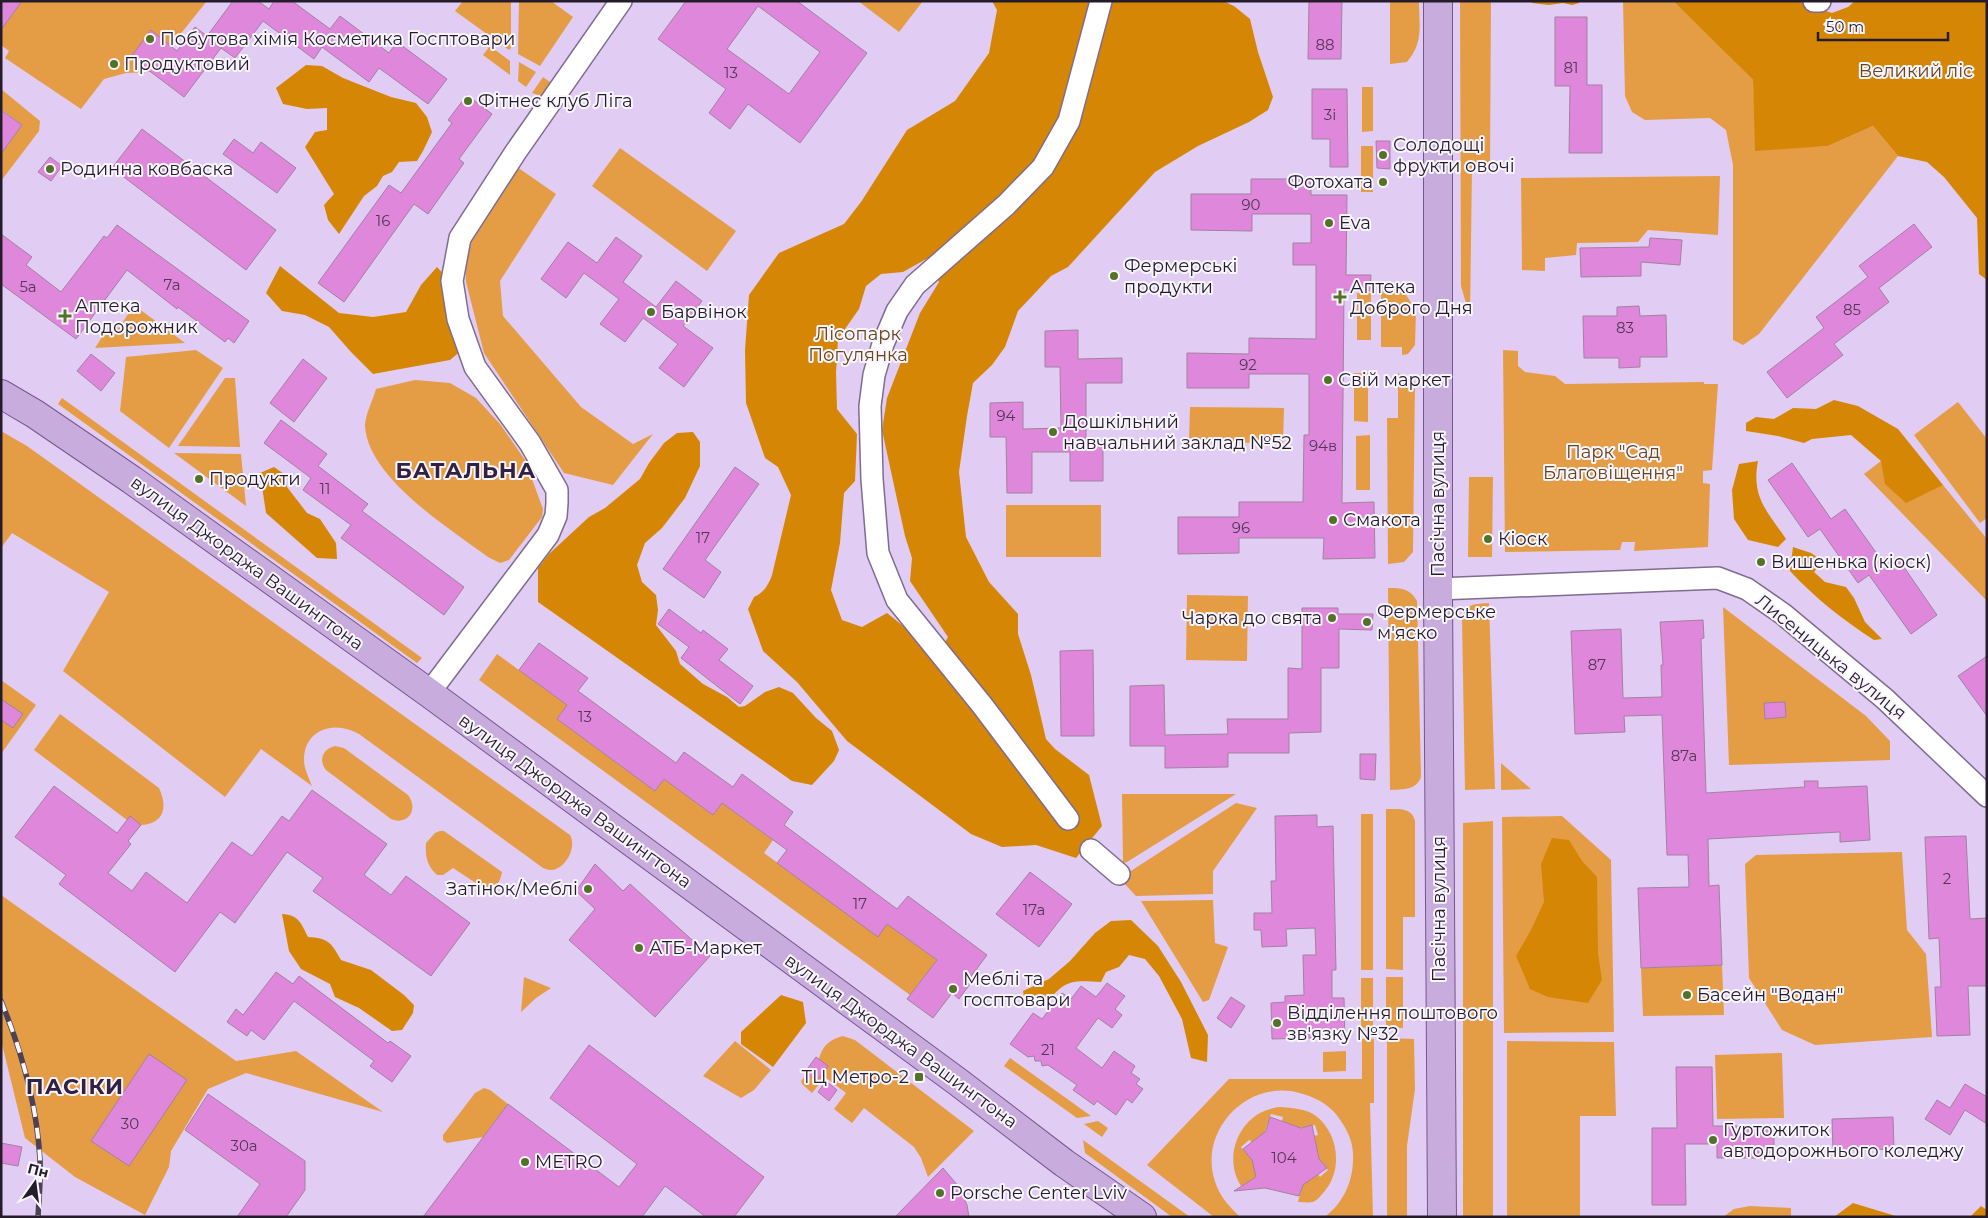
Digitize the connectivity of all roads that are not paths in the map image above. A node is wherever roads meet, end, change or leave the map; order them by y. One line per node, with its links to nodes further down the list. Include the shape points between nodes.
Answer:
1 (621, 1): 8 (street, via 460,238 452,281 458,319 475,367 545,468 556,490 558,503 548,536)
2 (1101, 1): 10 (street, via 1069,121 1043,166 1006,205 915,285 896,311 874,375 870,406 878,553 897,600)
3 (1438, 1): 7 (main road, Пасічна вулиця)
4 (1814, 1): 5 (street)
5 (1820, 1)
6 (1, 394): 8 (main road, вулиця Джорджа Вашингтона, via 132,480)
7 (1438, 589): 9 (street, Лисеницька вулиця, via 1718,578 1746,589 1783,614 1885,699); 14 (main road, Пасічна вулиця)
8 (429, 693): 13 (main road, вулиця Джорджа Вашингтона, via 1064,1163)
9 (1987, 796)
10 (1068, 819)
11 (1091, 850): 12 (street)
12 (1119, 874)
13 (1142, 1217)
14 (1442, 1217)

